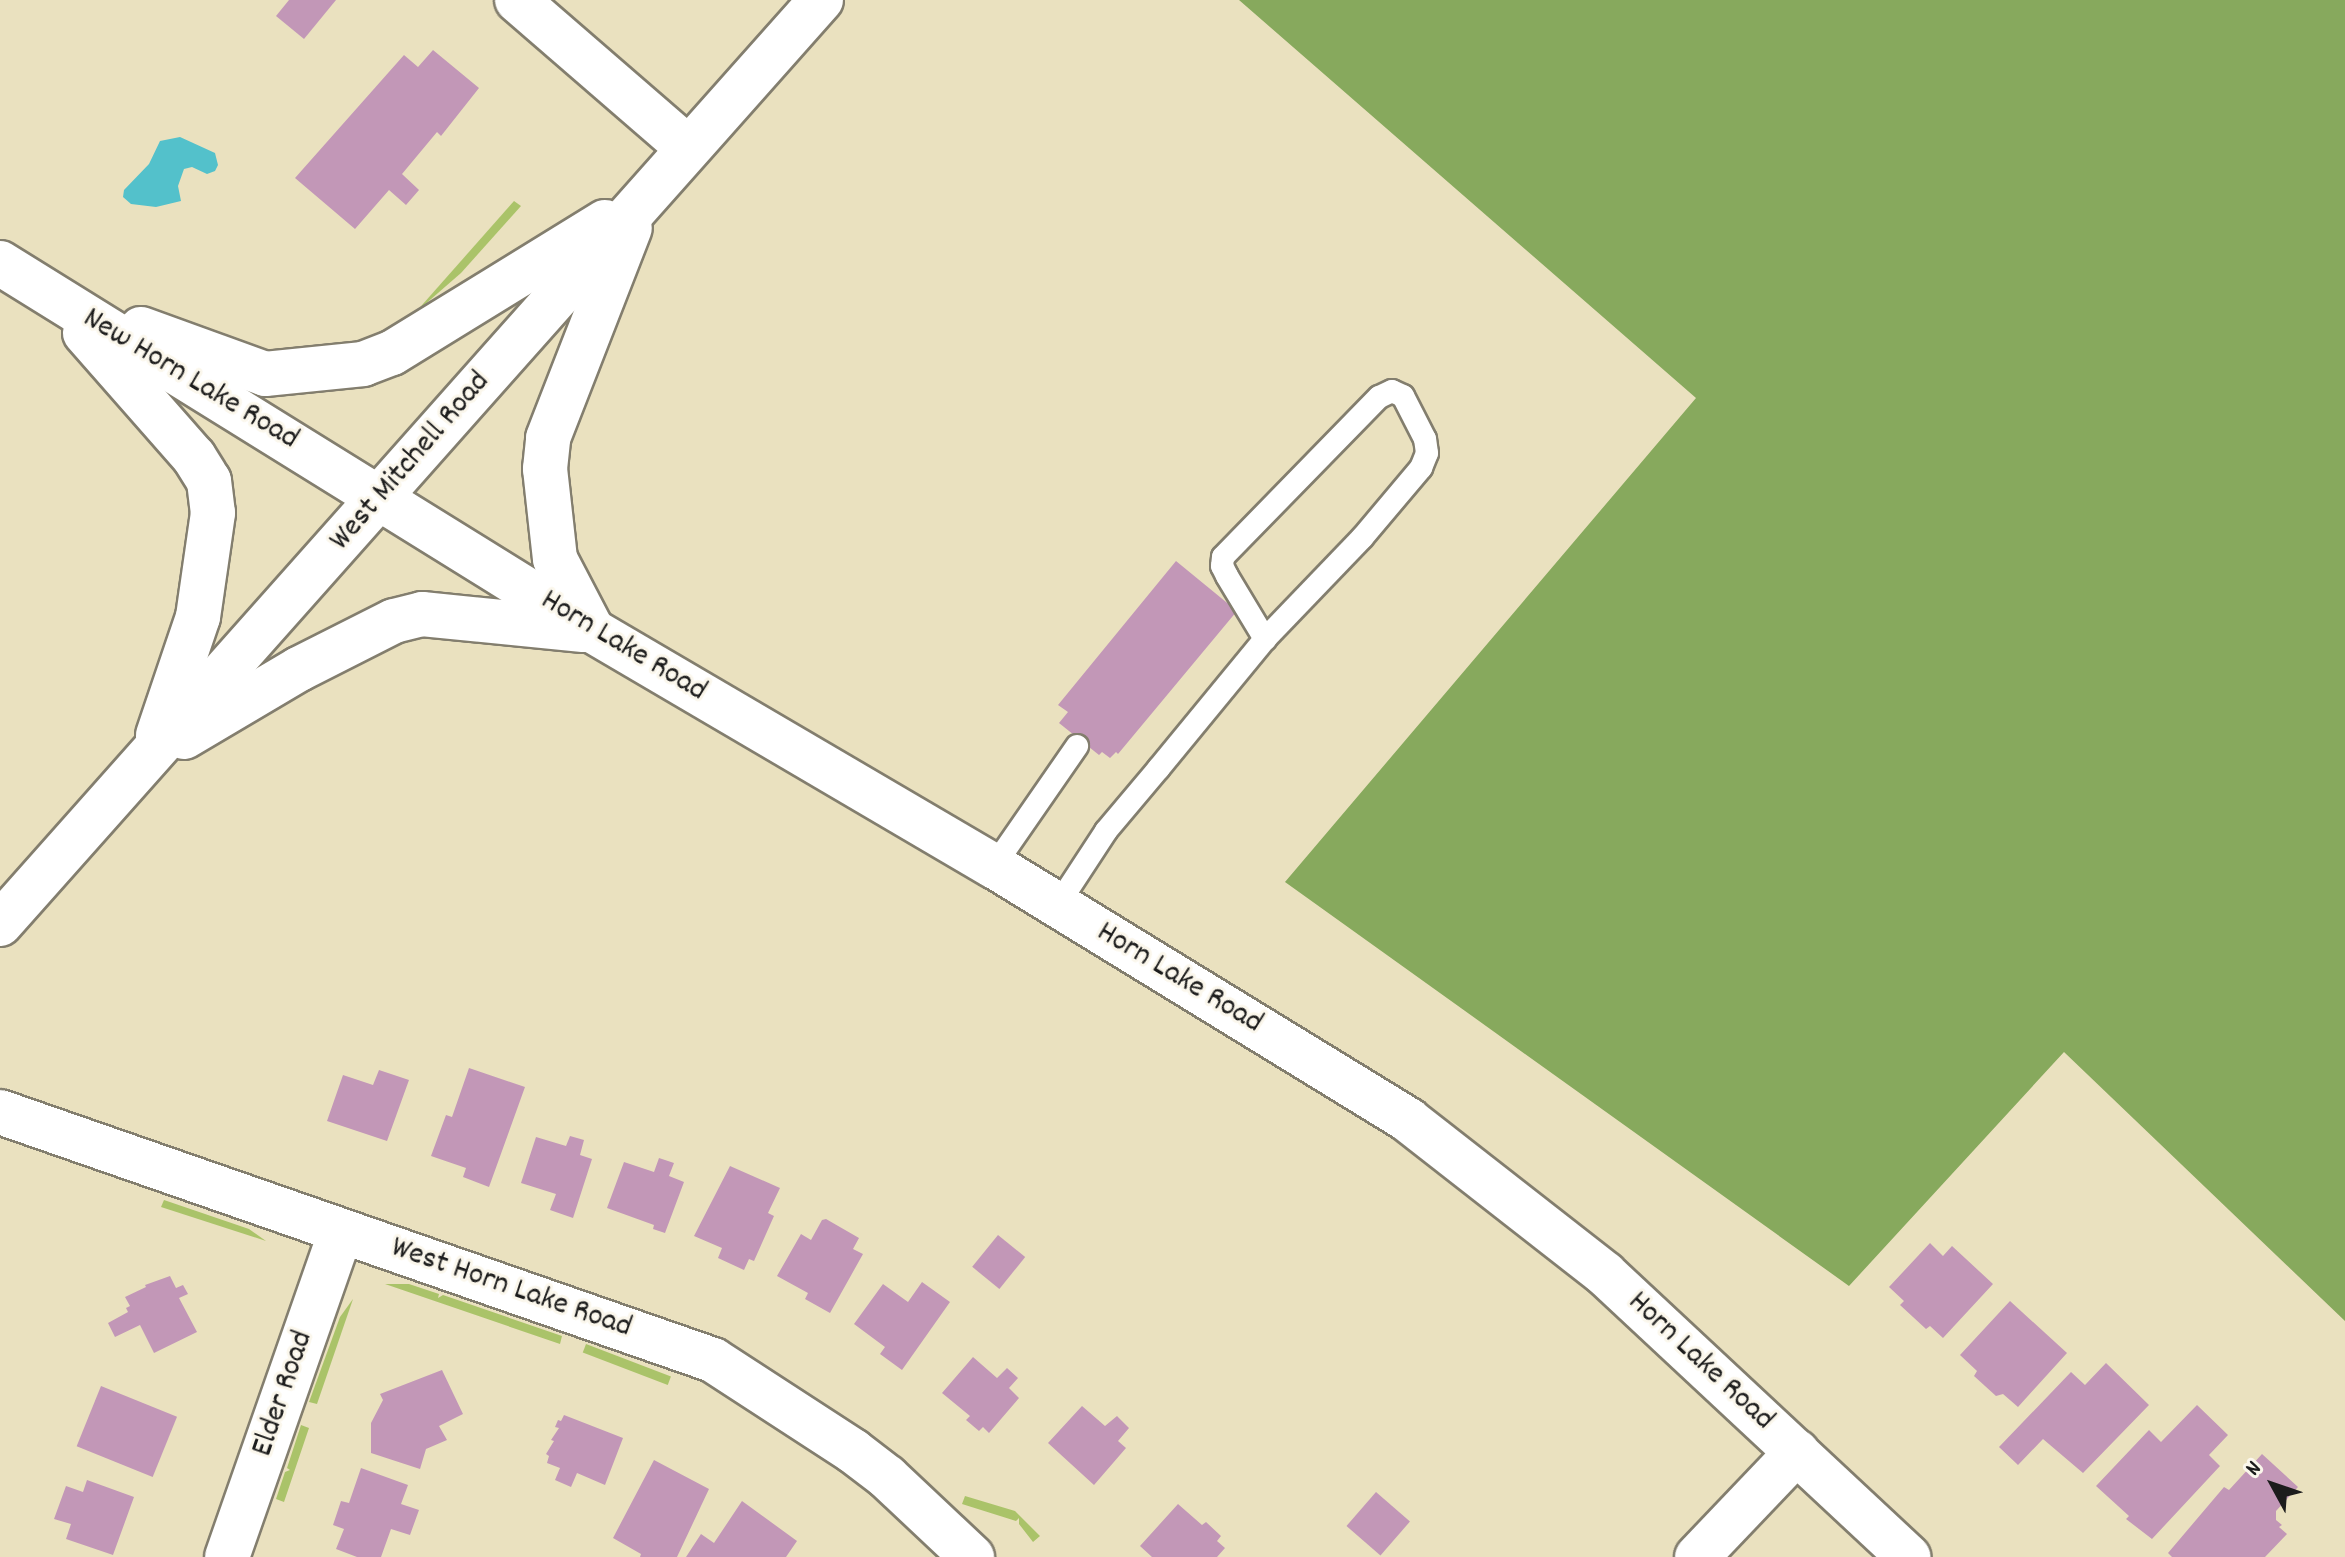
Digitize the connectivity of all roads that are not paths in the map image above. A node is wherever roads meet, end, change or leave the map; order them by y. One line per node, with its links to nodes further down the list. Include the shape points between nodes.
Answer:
1 (517, 0): 3 (main road)
2 (821, 0): 3 (main road, West Mitchell Road)
3 (688, 148): 4 (main road, West Mitchell Road)
4 (641, 200): 6 (main road, via 392,353 363,364 265,374); 7 (main road, West Mitchell Road); 8 (main road, via 548,438 545,469 555,559)
5 (0, 263): 6 (main road, New Horn Lake Road)
6 (55, 298): 7 (main road, New Horn Lake Road); 11 (main road, via 209,481 213,513 198,617)
7 (379, 497): 8 (main road, Horn Lake Road); 11 (main road, West Mitchell Road)
8 (593, 631): 11 (main road, via 422,614 394,621 299,669); 12 (main road, Horn Lake Road)
9 (1265, 639): 9 (lane, via 1421,468 1425,439 1403,396 1392,391 1379,397 1223,557 1227,576); 13 (lane, via 1106,831)
10 (1077, 746): 12 (lane)
11 (151, 757): 14 (main road, West Mitchell Road)
12 (994, 866): 13 (main road, Horn Lake Road)
13 (1057, 906): 17 (main road, Horn Lake Road, via 1408,1120 1467,1163 1605,1274)
14 (0, 924)
15 (0, 1112): 16 (main road, West Horn Lake Road)
16 (341, 1231): 18 (main road, Elder Road); 19 (main road, West Horn Lake Road, via 713,1360 853,1451)
17 (1797, 1452): 20 (main road); 21 (main road, Horn Lake Road)
18 (227, 1557)
19 (972, 1557)
20 (1697, 1557)
21 (1909, 1557)

